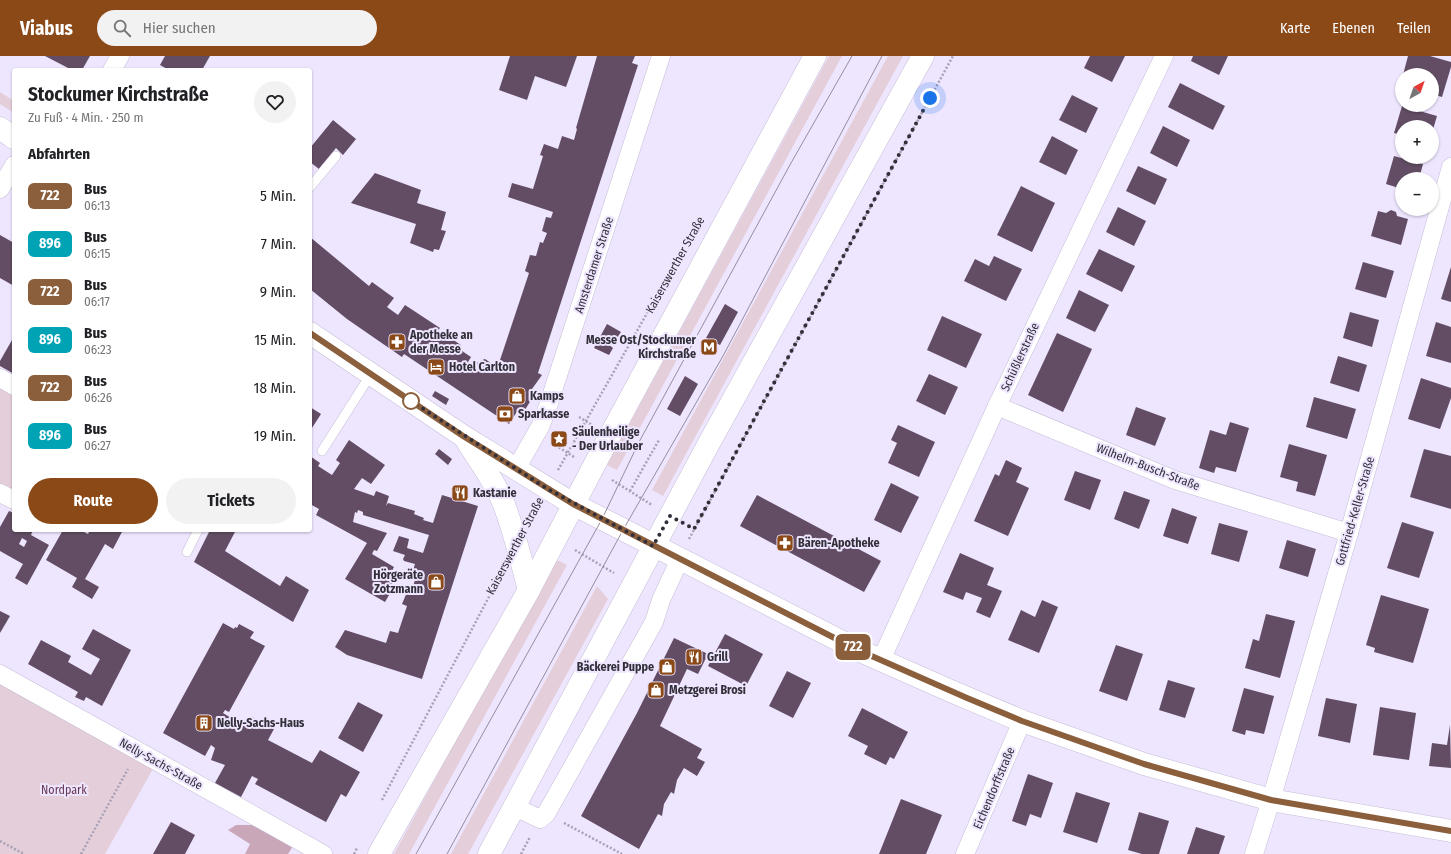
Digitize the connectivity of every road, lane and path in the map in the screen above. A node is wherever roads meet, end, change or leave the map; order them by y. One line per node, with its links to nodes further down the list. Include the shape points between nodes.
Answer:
1 (120, 56): 7 (street)
2 (661, 56): 21 (street, Amsterdamer Straße, via 549,403)
3 (815, 56): 26 (street, Kaiserswerther Straße)
4 (922, 56): 33 (street)
5 (953, 56): 34 (path)
6 (1164, 56): 20 (street, Schüßlerstraße)
7 (113, 68)
8 (0, 128): 9 (street)
9 (12, 137)
10 (336, 156): 13 (lane)
11 (1451, 167): 36 (street, Gottfried-Keller-Straße)
12 (12, 168): 14 (street)
13 (312, 185)
14 (0, 189)
15 (680, 255): 25 (path, Kaiserswerther Straße)
16 (312, 334): 17 (street)
17 (371, 374): 22 (street); 24 (lane)
18 (0, 378): 19 (street)
19 (12, 385)
20 (997, 406): 36 (street, Wilhelm-Busch-Straße, via 1175,480); 44 (street, Schüßlerstraße)
21 (536, 433): 25 (path); 28 (street, Amsterdamer Straße)
22 (463, 436): 27 (street); 28 (street)
23 (659, 440): 29 (path)
24 (322, 451)
25 (568, 453): 26 (path); 28 (path, Kaiserswerther Straße)
26 (592, 468): 29 (path); 32 (street, Kaiserswerther Straße)
27 (484, 469): 28 (street, via 509,478); 38 (street, via 502,502)
28 (530, 478): 32 (street)
29 (630, 491): 33 (path)
30 (0, 493): 31 (street)
31 (12, 499)
32 (573, 504): 37 (street, Kaiserswerther Straße); 39 (street)
33 (670, 516): 34 (path); 39 (street)
34 (694, 529): 41 (path)
35 (197, 532): 40 (lane)
36 (1349, 533): 48 (street, Gottfried-Keller-Straße)
37 (554, 539): 42 (path); 43 (street, Kaiserswerther Straße)
38 (517, 543): 43 (street); 49 (path, Kaiserswerther Straße)
39 (653, 546): 41 (street); 42 (street)
40 (187, 552)
41 (680, 559): 44 (street); 51 (street, via 654,622)
42 (633, 584): 50 (street)
43 (528, 590): 59 (street, Kaiserswerther Straße)
44 (881, 660): 46 (street)
45 (0, 674): 57 (street, Nelly-Sachs-Straße)
46 (1022, 721): 48 (street, via 1144,764); 62 (street, Eichendorffstraße)
47 (117, 789): 56 (path)
48 (1271, 800): 52 (street); 63 (street, Gottfried-Keller-Straße)
49 (379, 806)
50 (515, 807): 51 (street, via 540,820); 60 (street)
51 (546, 814): 61 (path)
52 (1451, 831)
53 (0, 841): 55 (path)
54 (357, 847): 58 (path)
55 (24, 854)
56 (81, 854)
57 (323, 854)
58 (354, 854)
59 (379, 854)
60 (489, 854)
61 (622, 854)
62 (965, 854)
63 (1254, 854)

